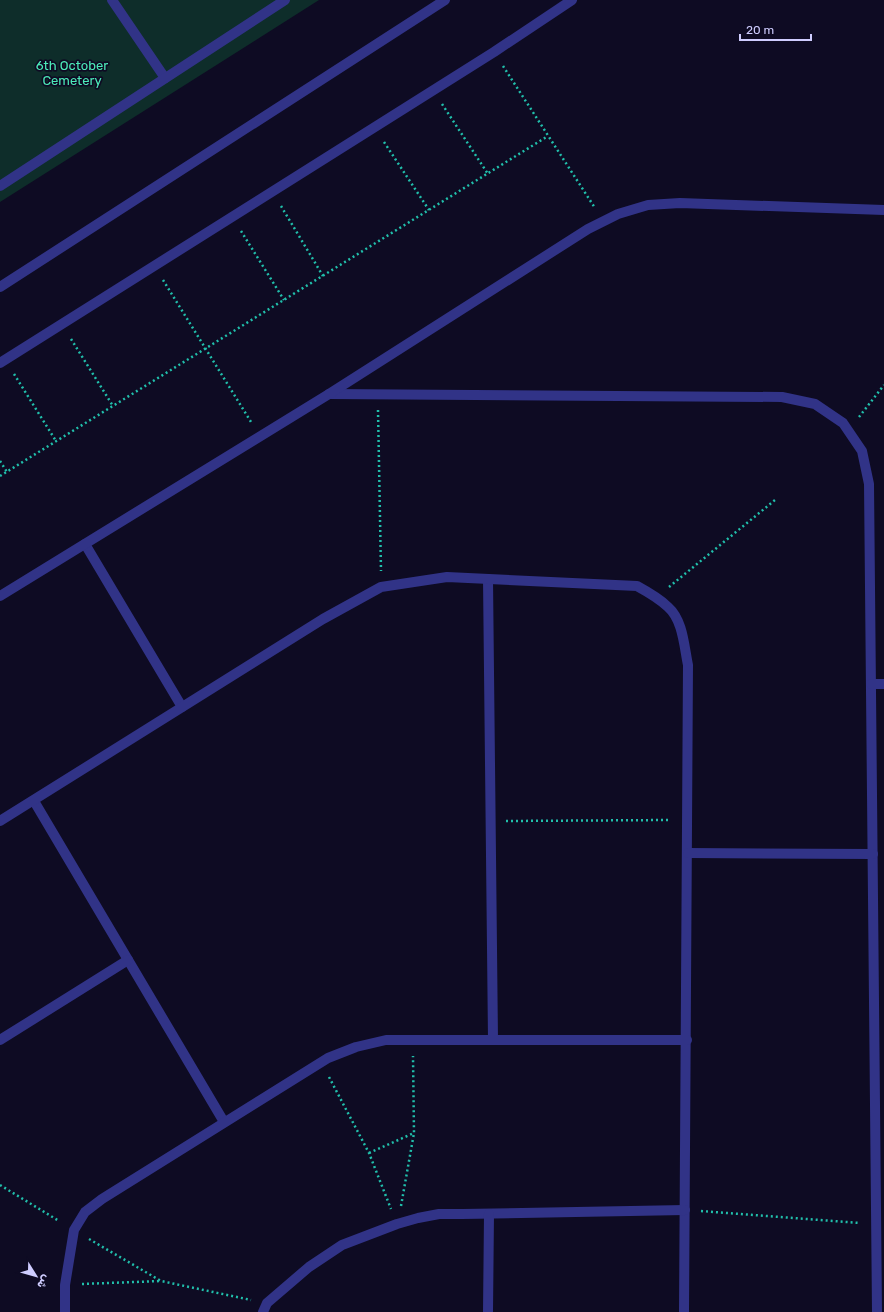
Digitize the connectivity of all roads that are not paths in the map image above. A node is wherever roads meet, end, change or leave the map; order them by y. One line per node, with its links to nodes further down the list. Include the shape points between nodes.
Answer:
1 (112, 0): 5 (street)
2 (285, 0): 5 (street)
3 (445, 0): 8 (street)
4 (572, 0): 9 (street, via 494,52)
5 (165, 78): 6 (street)
6 (0, 186)
7 (884, 210): 10 (street, via 648,204 618,214 588,229)
8 (0, 287)
9 (3, 361)
10 (329, 394): 11 (street); 14 (street, via 782,397 815,404 843,423 862,452 869,484)
11 (85, 544): 13 (street); 16 (street)
12 (488, 579): 16 (street, via 447,577 381,588 322,619); 19 (street, via 637,586 670,608 679,623 688,665); 23 (street)
13 (0, 596)
14 (871, 684): 15 (street); 20 (street)
15 (884, 684)
16 (182, 707): 17 (street)
17 (34, 801): 18 (street); 21 (street)
18 (0, 821)
19 (688, 853): 20 (street); 24 (street)
20 (873, 854): 32 (street)
21 (128, 960): 22 (street); 25 (street)
22 (0, 1040)
23 (493, 1040): 24 (street); 25 (street, via 386,1040 356,1046 321,1062)
24 (687, 1040): 26 (street)
25 (224, 1122): 29 (street, via 85,1212 74,1230 65,1285)
26 (685, 1210): 27 (street); 31 (street)
27 (489, 1214): 28 (street, via 439,1214 418,1218 342,1245 309,1266); 30 (street)
28 (265, 1308)
29 (65, 1312)
30 (488, 1312)
31 (684, 1312)
32 (877, 1312)

